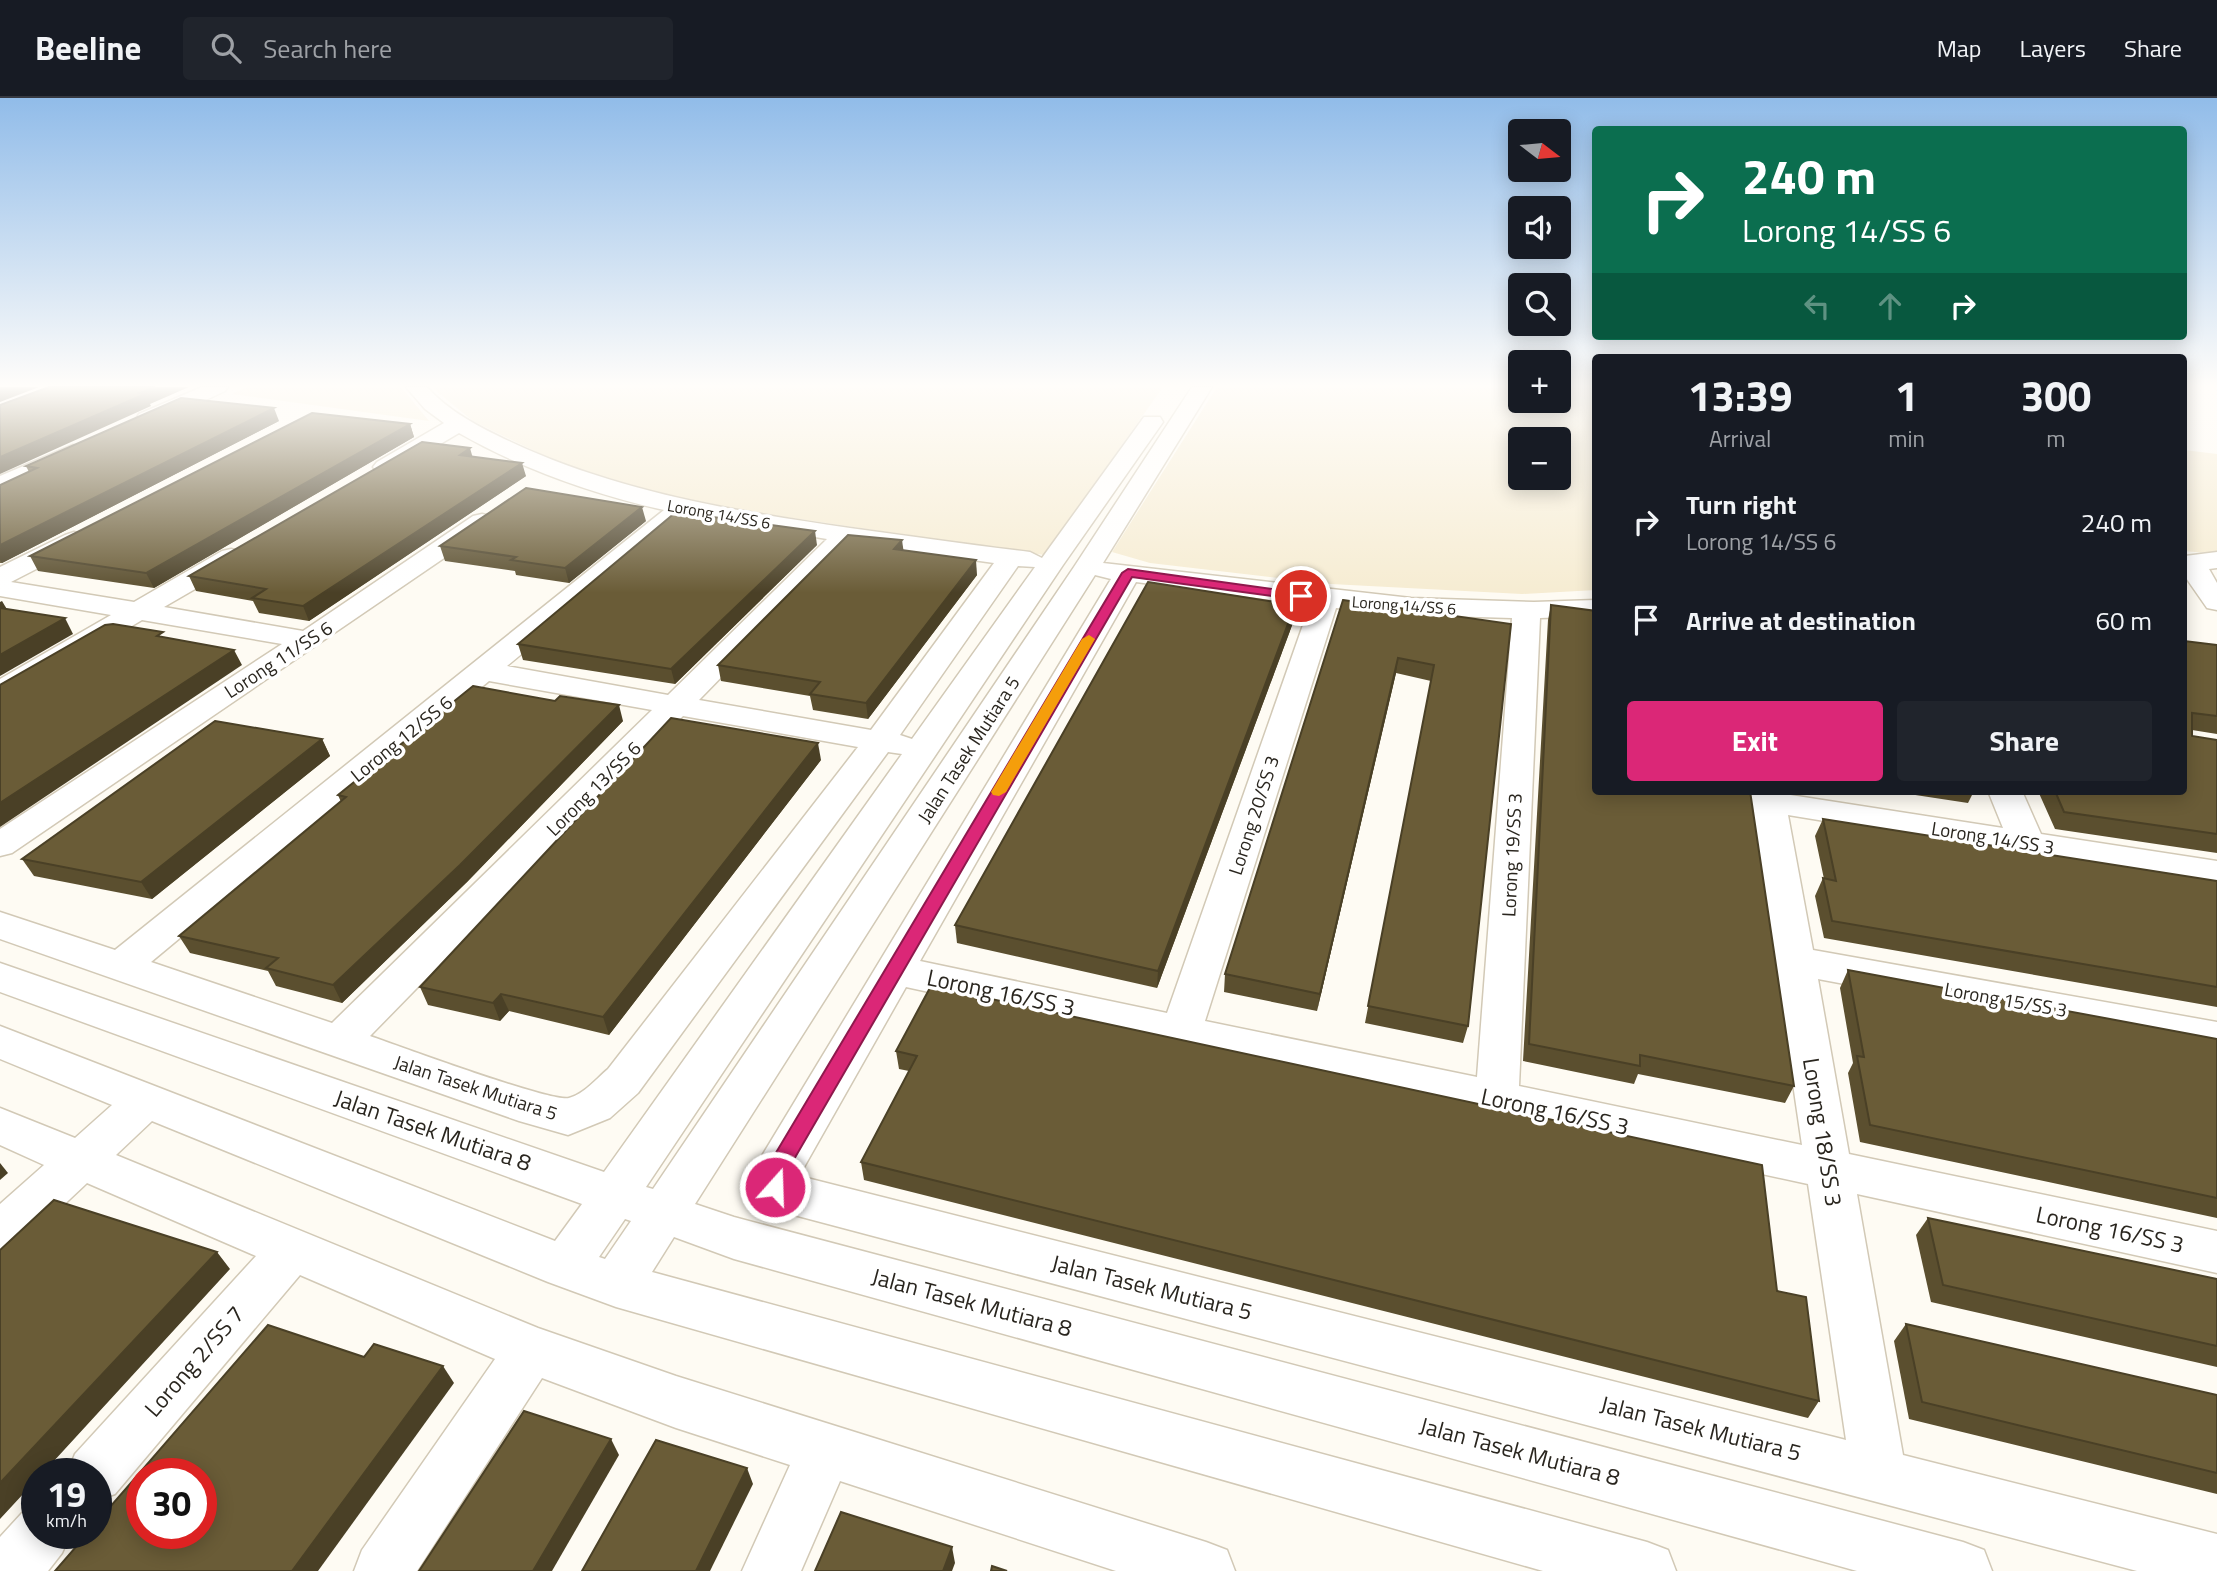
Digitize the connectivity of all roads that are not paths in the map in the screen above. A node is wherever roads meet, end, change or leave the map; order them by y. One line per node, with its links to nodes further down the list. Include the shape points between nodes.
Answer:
1 (65, 456): 7 (street)
2 (404, 456): 6 (street)
3 (495, 456): 8 (street, Lorong 14/SS 6)
4 (1142, 456): 15 (street, Jalan Tasek Mutiara 5)
5 (1144, 456): 16 (street, Jalan Tasek Mutiara 5)
6 (363, 480)
7 (0, 485)
8 (531, 487): 9 (street, Lorong 14/SS 6); 24 (street, Lorong 11/SS 6)
9 (681, 509): 11 (street, Lorong 14/SS 6); 25 (street, Lorong 12/SS 6)
10 (96, 528): 17 (street)
11 (846, 535): 13 (street, Lorong 14/SS 6); 27 (street, Lorong 13/SS 6)
12 (257, 542): 22 (street)
13 (1011, 558): 15 (street, Lorong 14/SS 6); 28 (street, Jalan Tasek Mutiara 5)
14 (2206, 561): 20 (street, via 2197,575)
15 (1051, 563): 28 (street, Jalan Tasek Mutiara 5)
16 (1107, 570): 19 (street, Lorong 14/SS 6); 37 (street, Jalan Tasek Mutiara 5); 49 (street, Jalan Tasek Mutiara 5)
17 (0, 577)
18 (0, 588): 22 (street)
19 (1325, 600): 23 (street, Lorong 14/SS 6); 39 (street, Lorong 20/SS 3)
20 (2217, 602)
21 (1592, 608): 23 (street, Lorong 14/SS 6)
22 (139, 611): 24 (street); 26 (street)
23 (1526, 612): 43 (street, Lorong 19/SS 3)
24 (308, 640): 32 (street, Lorong 11/SS 6)
25 (483, 671): 27 (street); 36 (street, Lorong 12/SS 6)
26 (0, 692)
27 (676, 705): 28 (street); 41 (street, Lorong 13/SS 6)
28 (902, 746): 41 (street, Jalan Tasek Mutiara 5, via 622,1082 595,1106 568,1117 535,1109); 48 (street, Jalan Tasek Mutiara 5)
29 (2007, 795): 31 (street)
30 (1768, 797): 31 (street, Lorong 14/SS 3); 35 (street, Lorong 18/SS 3)
31 (2027, 842): 33 (street, Lorong 14/SS 3)
32 (0, 845)
33 (2217, 873)
34 (0, 925): 36 (street)
35 (1795, 961): 40 (street, Lorong 15/SS 3); 47 (street, Lorong 18/SS 3)
36 (121, 966): 41 (street)
37 (894, 970): 39 (street, Lorong 16/SS 3); 58 (street, Jalan Tasek Mutiara 5, via 776,1172 775,1187)
38 (0, 977): 48 (street, Jalan Tasek Mutiara 8)
39 (1181, 1031): 43 (street, Lorong 16/SS 3)
40 (2217, 1038)
41 (340, 1041)
42 (0, 1042): 44 (street)
43 (1497, 1098): 47 (street, Lorong 16/SS 3)
44 (146, 1100): 46 (street); 53 (street)
45 (0, 1126): 46 (street)
46 (82, 1159): 50 (street); 51 (street)
47 (1829, 1169): 52 (street, Lorong 16/SS 3); 58 (street, Lorong 18/SS 3)
48 (616, 1195): 49 (street, Jalan Tasek Mutiara 8); 53 (street, Jalan Tasek Mutiara 5)
49 (663, 1213): 54 (street, Jalan Tasek Mutiara 5); 66 (street, Jalan Tasek Mutiara 8, via 734,1238)
50 (0, 1234)
51 (293, 1249): 55 (street); 57 (street, Lorong 2/SS 7)
52 (2217, 1252)
53 (565, 1267): 54 (street)
54 (616, 1285): 65 (street)
55 (531, 1350): 56 (street); 63 (street)
56 (826, 1450): 61 (street); 64 (street)
57 (109, 1458)
58 (1879, 1474): 60 (street, Jalan Tasek Mutiara 5)
59 (28, 1549): 62 (street)
60 (2217, 1563)
61 (1178, 1567)
62 (9, 1571)
63 (383, 1571)
64 (771, 1571)
65 (1647, 1571)
66 (1963, 1571)

